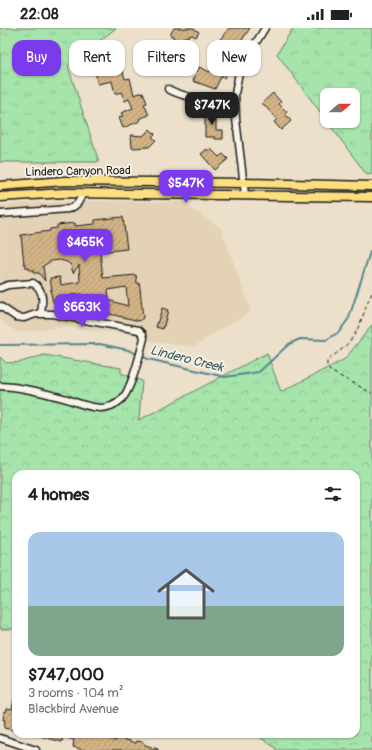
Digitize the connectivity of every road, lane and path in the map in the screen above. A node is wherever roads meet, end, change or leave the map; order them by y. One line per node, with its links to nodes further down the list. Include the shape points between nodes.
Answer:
1 (265, 28): 3 (street, via 240,72)
2 (168, 89): 3 (street, via 190,98)
3 (234, 102): 4 (street)
4 (244, 183): 5 (main road, Lindero Canyon Road, via 64,181); 6 (main road, Lindero Canyon Road); 8 (street)
5 (0, 186)
6 (372, 186)
7 (83, 193): 8 (main road, Lindero Canyon Road); 9 (main road, Lindero Canyon Road); 11 (street, via 77,205 68,209)
8 (245, 195): 10 (main road, Lindero Canyon Road)
9 (0, 197)
10 (372, 197)
11 (0, 214)
12 (0, 288): 15 (street, via 8,285 36,284 42,296)
13 (372, 293): 17 (path, via 359,327 342,350 328,361 327,366 330,371)
14 (0, 306): 15 (street, via 16,317 24,318)
15 (41, 313): 16 (street, via 139,330 143,334 143,342 128,389 122,399 104,407 90,406 37,391)
16 (0, 386)
17 (372, 392)
18 (0, 738): 19 (street)
19 (36, 750)

